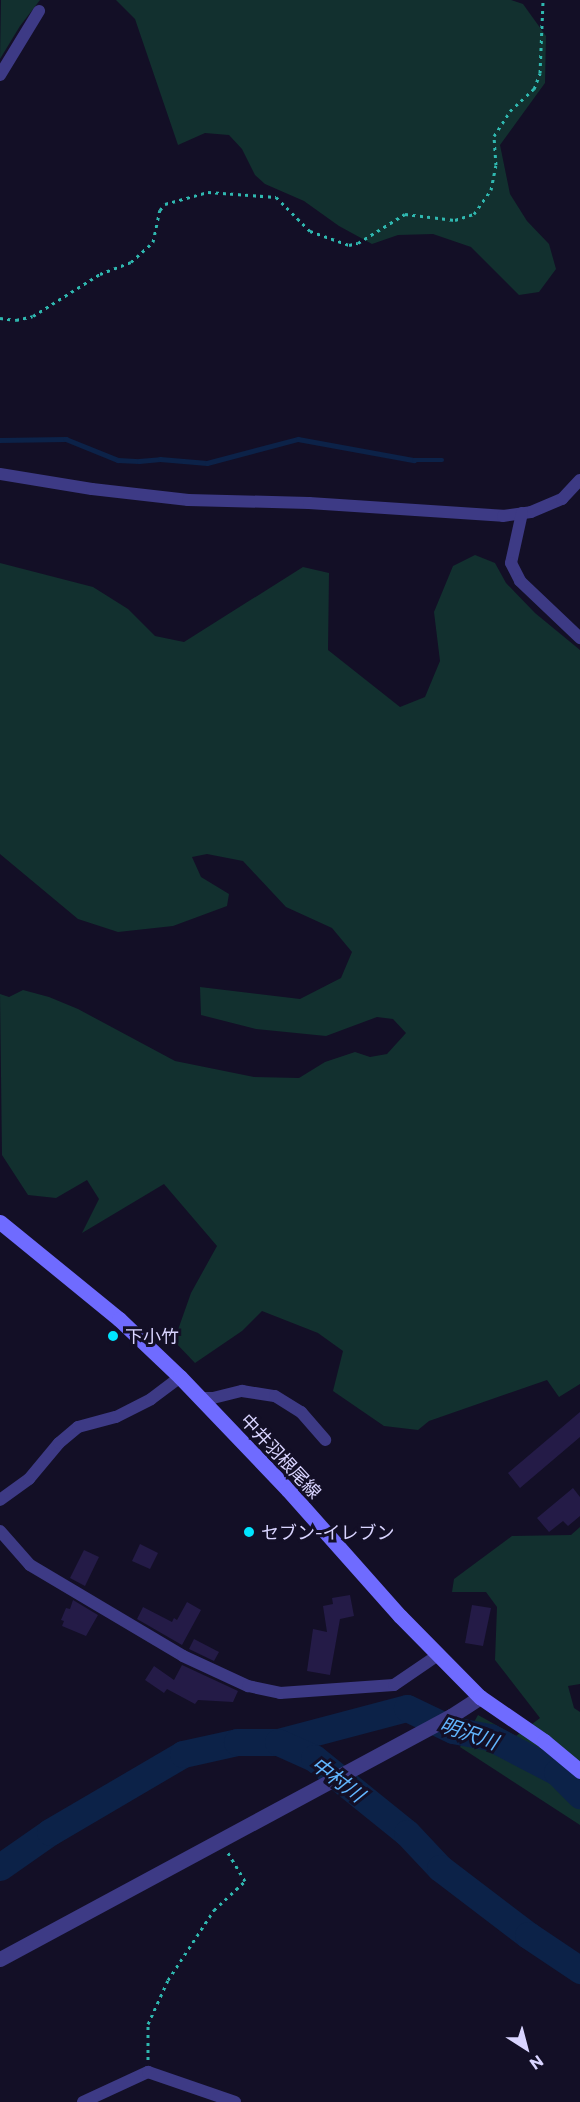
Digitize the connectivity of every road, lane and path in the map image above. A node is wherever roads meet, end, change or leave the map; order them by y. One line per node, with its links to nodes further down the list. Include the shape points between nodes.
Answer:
1 (543, 0): 4 (path, via 540,74 534,89 510,111 494,136 496,165 491,190 474,214 455,220 399,215 349,245 310,231 276,197 208,192 165,204 153,242 131,262 100,274 33,316)
2 (39, 11): 3 (street)
3 (0, 75)
4 (0, 318)
5 (0, 474): 7 (street, via 188,500 309,503 503,516)
6 (580, 480): 7 (street, via 562,499)
7 (522, 513): 8 (street, via 511,563 520,581)
8 (580, 638)
9 (0, 1222): 10 (main road, 中井羽根尾線, via 119,1319)
10 (180, 1377): 11 (main road, 中井羽根尾線); 13 (street, via 152,1399 116,1417 78,1427 29,1479)
11 (200, 1398): 12 (street, via 242,1391 275,1396 301,1412); 15 (main road, 中井羽根尾線)
12 (325, 1440)
13 (0, 1500)
14 (0, 1531): 15 (street, via 30,1565 183,1656 248,1686 280,1693 394,1685)
15 (438, 1656): 16 (main road, 中井羽根尾線)
16 (480, 1697): 17 (main road, 中井羽根尾線); 18 (street)
17 (580, 1771)
18 (220, 1839): 19 (street); 20 (path, via 245,1881 214,1910 168,1980 148,2024)
19 (0, 1959)
20 (148, 2072): 21 (street); 22 (street)
21 (83, 2102)
22 (235, 2102)

